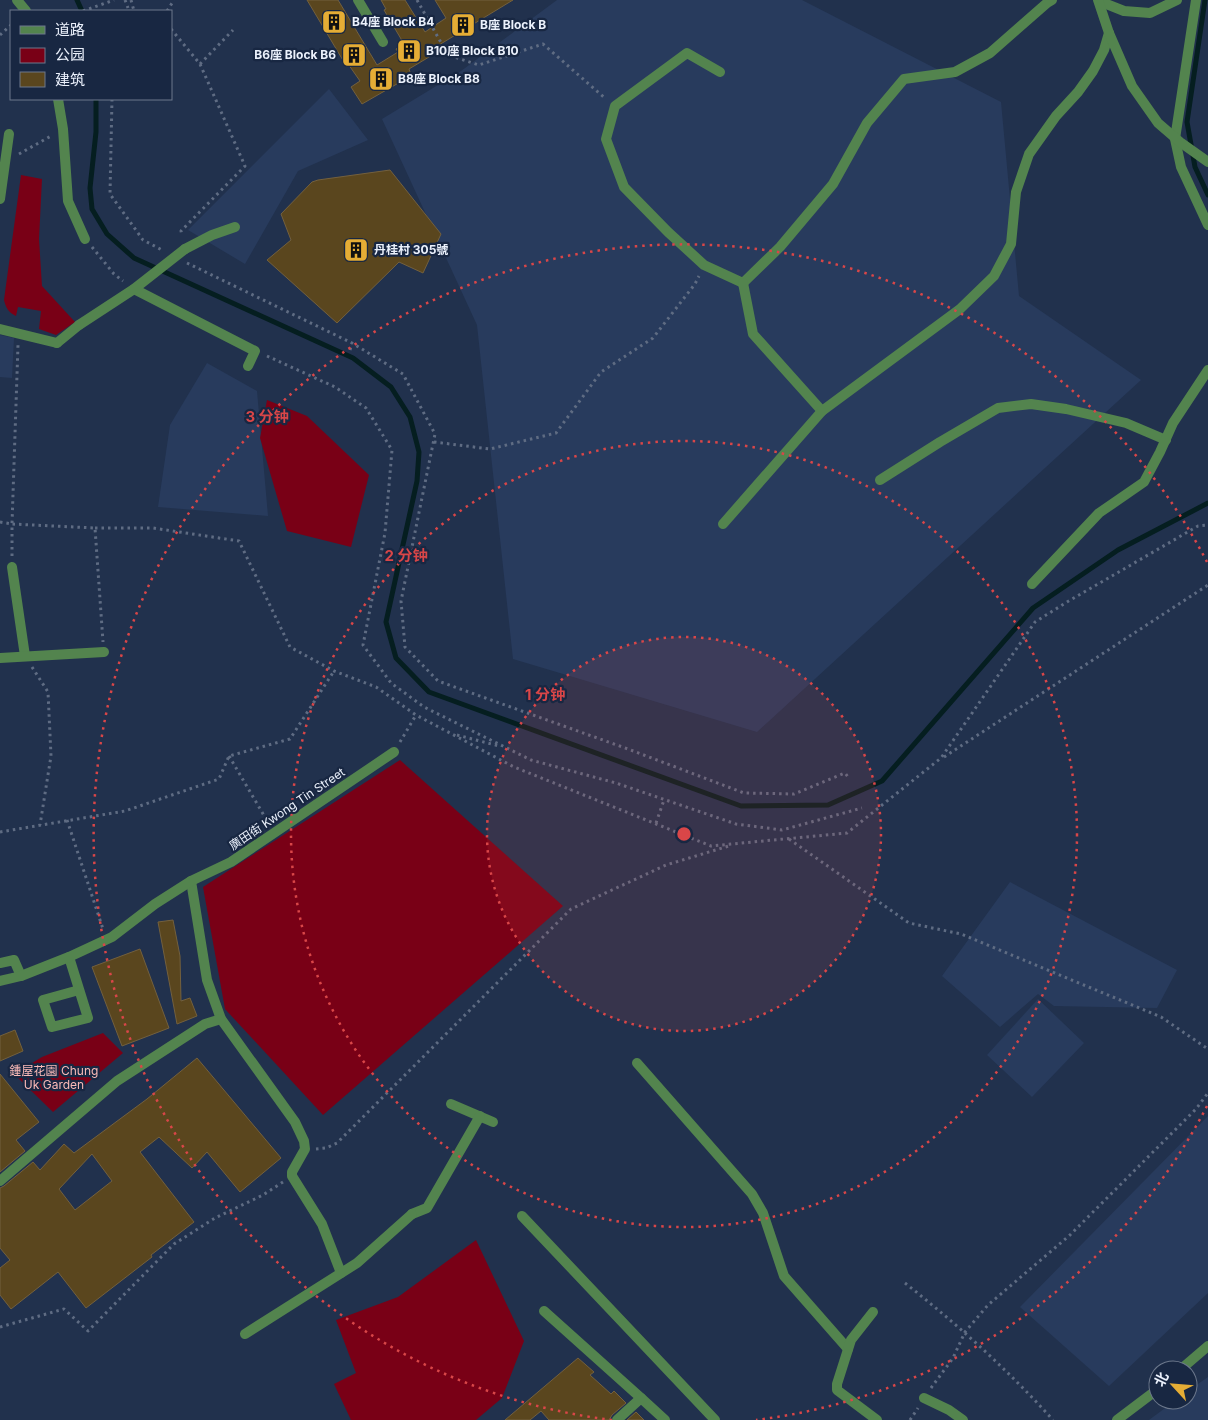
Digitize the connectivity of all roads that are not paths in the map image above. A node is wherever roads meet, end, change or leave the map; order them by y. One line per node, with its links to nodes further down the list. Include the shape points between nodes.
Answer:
1 (17, 0): 7 (street)
2 (358, 0): 9 (street)
3 (1052, 0): 19 (street, via 990,53 955,72 904,79 867,123 833,184 780,247)
4 (1177, 0): 6 (street, via 1150,13 1124,11)
5 (1196, 0): 13 (street)
6 (1098, 1): 8 (street)
7 (25, 10)
8 (1109, 33): 13 (street, via 1132,86 1158,123); 24 (street, via 1093,72 1029,154 1016,192 1011,244 994,276 960,309)
9 (383, 42)
10 (720, 72): 19 (street, via 687,53 615,106 606,139 624,187 704,265)
11 (58, 100): 18 (street, via 68,201)
12 (9, 134): 15 (street)
13 (1178, 140): 14 (street); 16 (street, via 1181,167)
14 (1208, 162)
15 (0, 199)
16 (1208, 225)
17 (236, 227): 20 (street, bridge, via 185,249)
18 (85, 239)
19 (744, 283): 24 (street, via 753,334)
20 (134, 289): 21 (street, bridge, via 58,343); 22 (street, via 255,350)
21 (0, 329)
22 (248, 366)
23 (1208, 370): 25 (street, via 1173,423)
24 (822, 411): 27 (street)
25 (1166, 440): 26 (street, via 1126,423 1066,409 1031,404 998,408); 29 (street, via 1144,482 1099,513)
26 (880, 480)
27 (723, 524)
28 (12, 566): 31 (street)
29 (1032, 584)
30 (104, 652): 31 (street)
31 (25, 656): 32 (street)
32 (0, 658)
33 (394, 752): 34 (street, 廣田街 Kwong Tin Street, via 231,862)
34 (191, 881): 35 (street, 廣田街 Kwong Tin Street, via 106,940); 40 (street, via 207,980)
35 (69, 957): 37 (street, 廣田街 Kwong Tin Street); 39 (street)
36 (0, 963): 37 (street, via 14,960)
37 (21, 976): 38 (street, 廣田街 Kwong Tin Street)
38 (0, 981)
39 (80, 990): 39 (street, via 88,1018 52,1027 43,1000)
40 (221, 1018): 45 (street, via 205,1024 117,1081); 47 (street, via 295,1122 304,1140 305,1149 292,1176 322,1224)
41 (637, 1063): 52 (street, via 752,1194 766,1219 784,1276)
42 (451, 1104): 43 (street)
43 (480, 1116): 44 (street); 47 (street, via 427,1208 412,1214 386,1239)
44 (493, 1122)
45 (0, 1181)
46 (522, 1216): 59 (street)
47 (341, 1273): 50 (street)
48 (544, 1311): 55 (street)
49 (873, 1312): 52 (street, via 851,1340)
50 (245, 1334)
51 (1208, 1346): 53 (street)
52 (848, 1349): 60 (street, via 836,1384 837,1390)
53 (1192, 1360)
54 (1148, 1397): 62 (street)
55 (641, 1398): 57 (street); 58 (street)
56 (924, 1398): 61 (street)
57 (617, 1420)
58 (665, 1420)
59 (715, 1420)
60 (877, 1420)
61 (963, 1420)
62 (1117, 1420)

